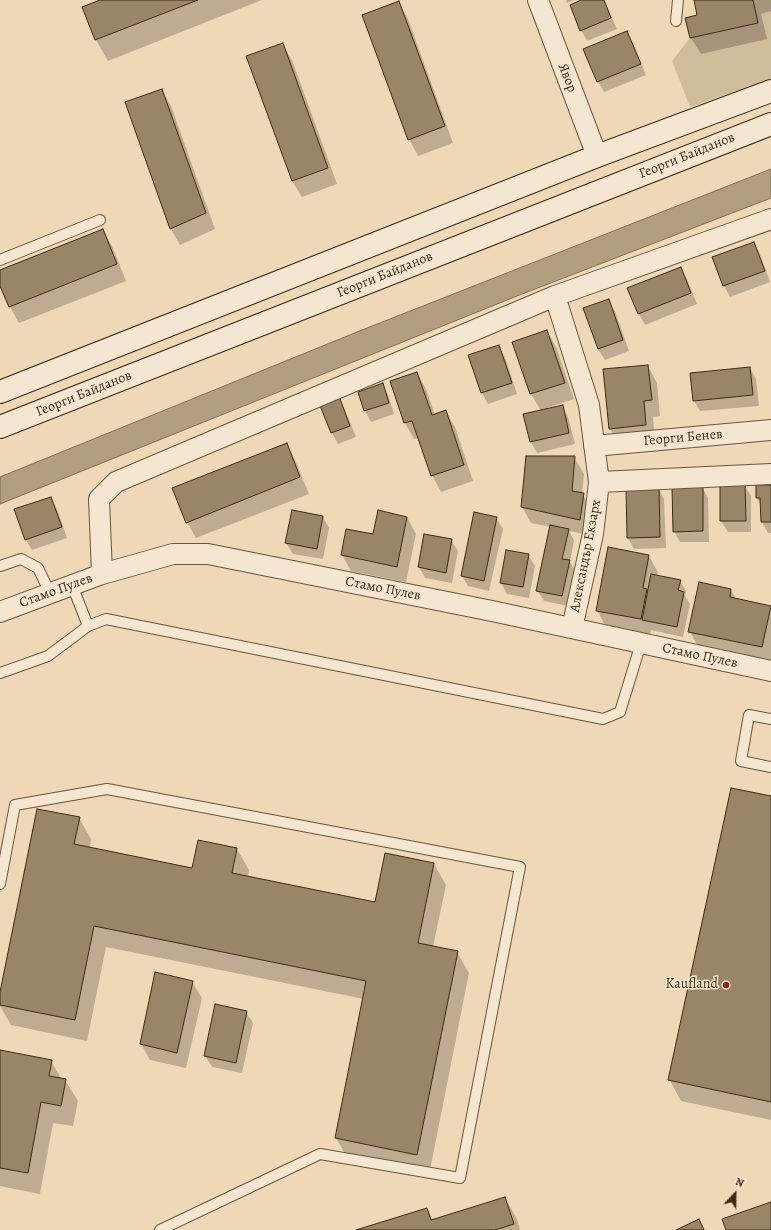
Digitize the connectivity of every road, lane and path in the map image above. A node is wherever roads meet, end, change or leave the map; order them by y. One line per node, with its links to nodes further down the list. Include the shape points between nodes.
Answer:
1 (538, 0): 6 (street, Явор)
2 (678, 0): 3 (lane)
3 (676, 21)
4 (771, 91): 6 (main road)
5 (771, 124): 12 (main road, Георги Байданов)
6 (597, 156): 11 (main road)
7 (771, 219): 10 (street)
8 (100, 220): 9 (lane)
9 (0, 260)
10 (555, 296): 14 (street, Александър Екзарх, via 589,404); 18 (street, via 116,482 99,499)
11 (0, 392)
12 (0, 427)
13 (771, 430): 14 (street, Георги Бенев)
14 (594, 446): 16 (street, Александър Екзарх)
15 (771, 474): 16 (street)
16 (599, 482): 23 (street, Александър Екзарх, via 593,534)
17 (0, 566): 20 (lane, via 21,559 27,562 38,568)
18 (102, 574): 19 (street, Стамо Пулев); 23 (street, Стамо Пулев, via 173,554 208,554)
19 (72, 585): 20 (street, Стамо Пулев); 22 (lane)
20 (50, 593): 21 (street, Стамо Пулев)
21 (0, 612)
22 (88, 626): 24 (lane, via 106,619 603,719 620,712); 26 (lane, via 48,656)
23 (572, 628): 24 (street, Стамо Пулев)
24 (641, 643): 25 (street, Стамо Пулев)
25 (771, 671)
26 (0, 673)
27 (771, 719): 28 (lane, via 749,715 742,761)
28 (771, 768)
29 (0, 884): 30 (lane, via 15,805 106,789 520,867 460,1178 320,1154)
30 (160, 1230)

